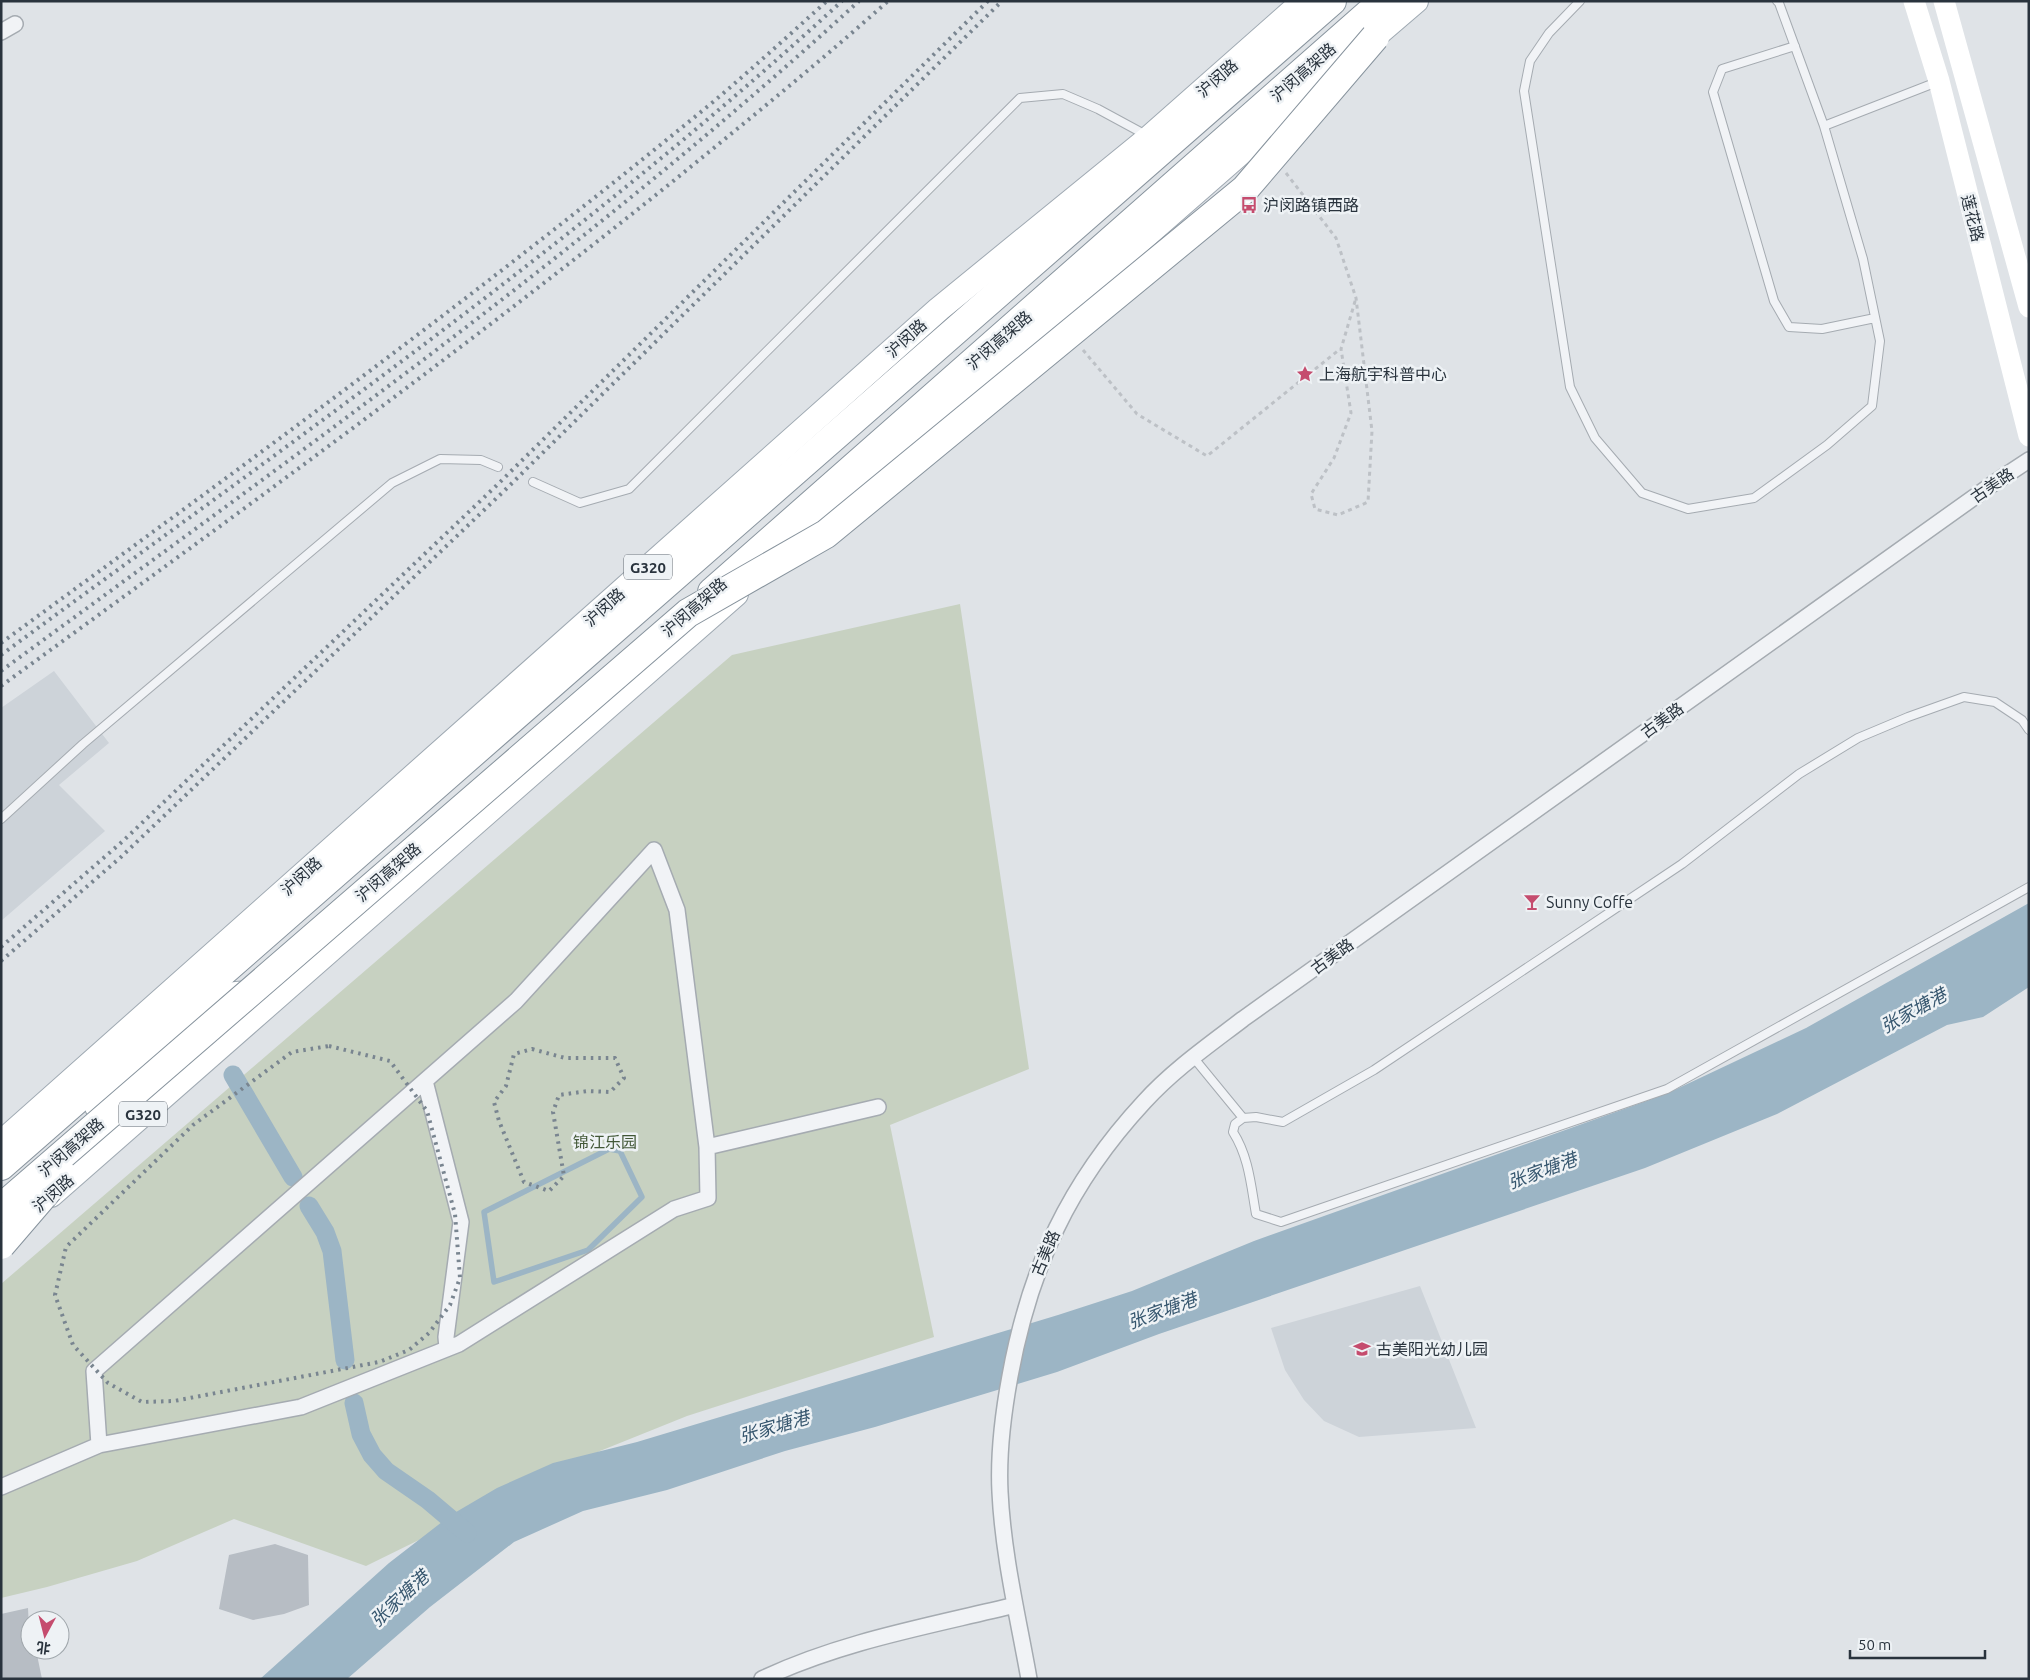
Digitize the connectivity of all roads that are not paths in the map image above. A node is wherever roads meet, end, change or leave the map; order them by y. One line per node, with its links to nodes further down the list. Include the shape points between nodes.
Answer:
1 (1304, 1): 15 (main road, 沪闵路 / G320)
2 (1332, 1): 29 (highway, 沪闵高架路)
3 (1383, 1): 22 (highway, 沪闵高架路, bridge)
4 (1416, 1): 11 (main road, 沪闵路 / G320)
5 (1580, 1): 17 (lane, via 1549,33 1530,61 1524,91 1570,387 1595,438 1642,493 1688,510 1754,498 1827,445 1872,406 1880,341)
6 (1777, 1): 12 (lane)
7 (1914, 1): 13 (main road, 莲花路)
8 (1944, 1): 16 (main road, 莲花路)
9 (15, 24): 10 (street)
10 (1, 32)
11 (1375, 37): 22 (highway, bridge, via 1245,189 826,534); 26 (main road, 沪闵路 / G320)
12 (1795, 46): 14 (lane); 17 (lane, via 1722,69 1713,92 1768,282 1788,327 1822,329)
13 (1939, 81): 14 (lane); 18 (main road, 莲花路)
14 (1824, 126): 17 (lane, via 1863,259)
15 (1150, 137): 21 (lane, via 1063,94 1020,98 629,489 580,502); 33 (main road, 沪闵路 / G320, via 939,309)
16 (2029, 307)
17 (1875, 318)
18 (2029, 436)
19 (2029, 460): 27 (street, 古美路)
20 (498, 467): 24 (lane, via 482,460 440,459 392,483 83,744)
21 (533, 482)
22 (688, 613): 29 (highway, 沪闵高架路, bridge)
23 (2029, 730): 31 (lane, via 2022,720 1995,702 1964,697 1858,738 1799,774 1682,864 1374,1070 1283,1122)
24 (1, 819)
25 (2029, 887): 31 (lane, via 1666,1089 1281,1222 1256,1214 1248,1168 1233,1132 1235,1124)
26 (285, 990): 29 (main road, via 225,995); 36 (main road, 沪闵路 / G320)
27 (1193, 1057): 31 (lane); 41 (street, 古美路, via 1145,1101 1106,1146 1052,1234 1036,1272 1013,1358 1000,1452 1004,1536)
28 (425, 1082): 32 (street, via 516,1001 654,850 677,910); 38 (street, via 461,1222); 39 (street, via 94,1371)
29 (115, 1088): 33 (highway); 34 (main road); 35 (highway, 沪闵高架路, bridge); 37 (highway, bridge)
30 (878, 1107): 32 (street)
31 (1243, 1118)
32 (707, 1147): 38 (street, via 708,1198 674,1209 467,1339)
33 (4, 1152)
34 (1, 1191)
35 (1, 1208)
36 (1, 1238)
37 (1, 1245)
38 (447, 1348): 39 (street, via 301,1407)
39 (99, 1445): 40 (street)
40 (1, 1488)
41 (1015, 1605): 42 (street, via 840,1647); 43 (street, 古美路)
42 (762, 1679)
43 (1029, 1679)

